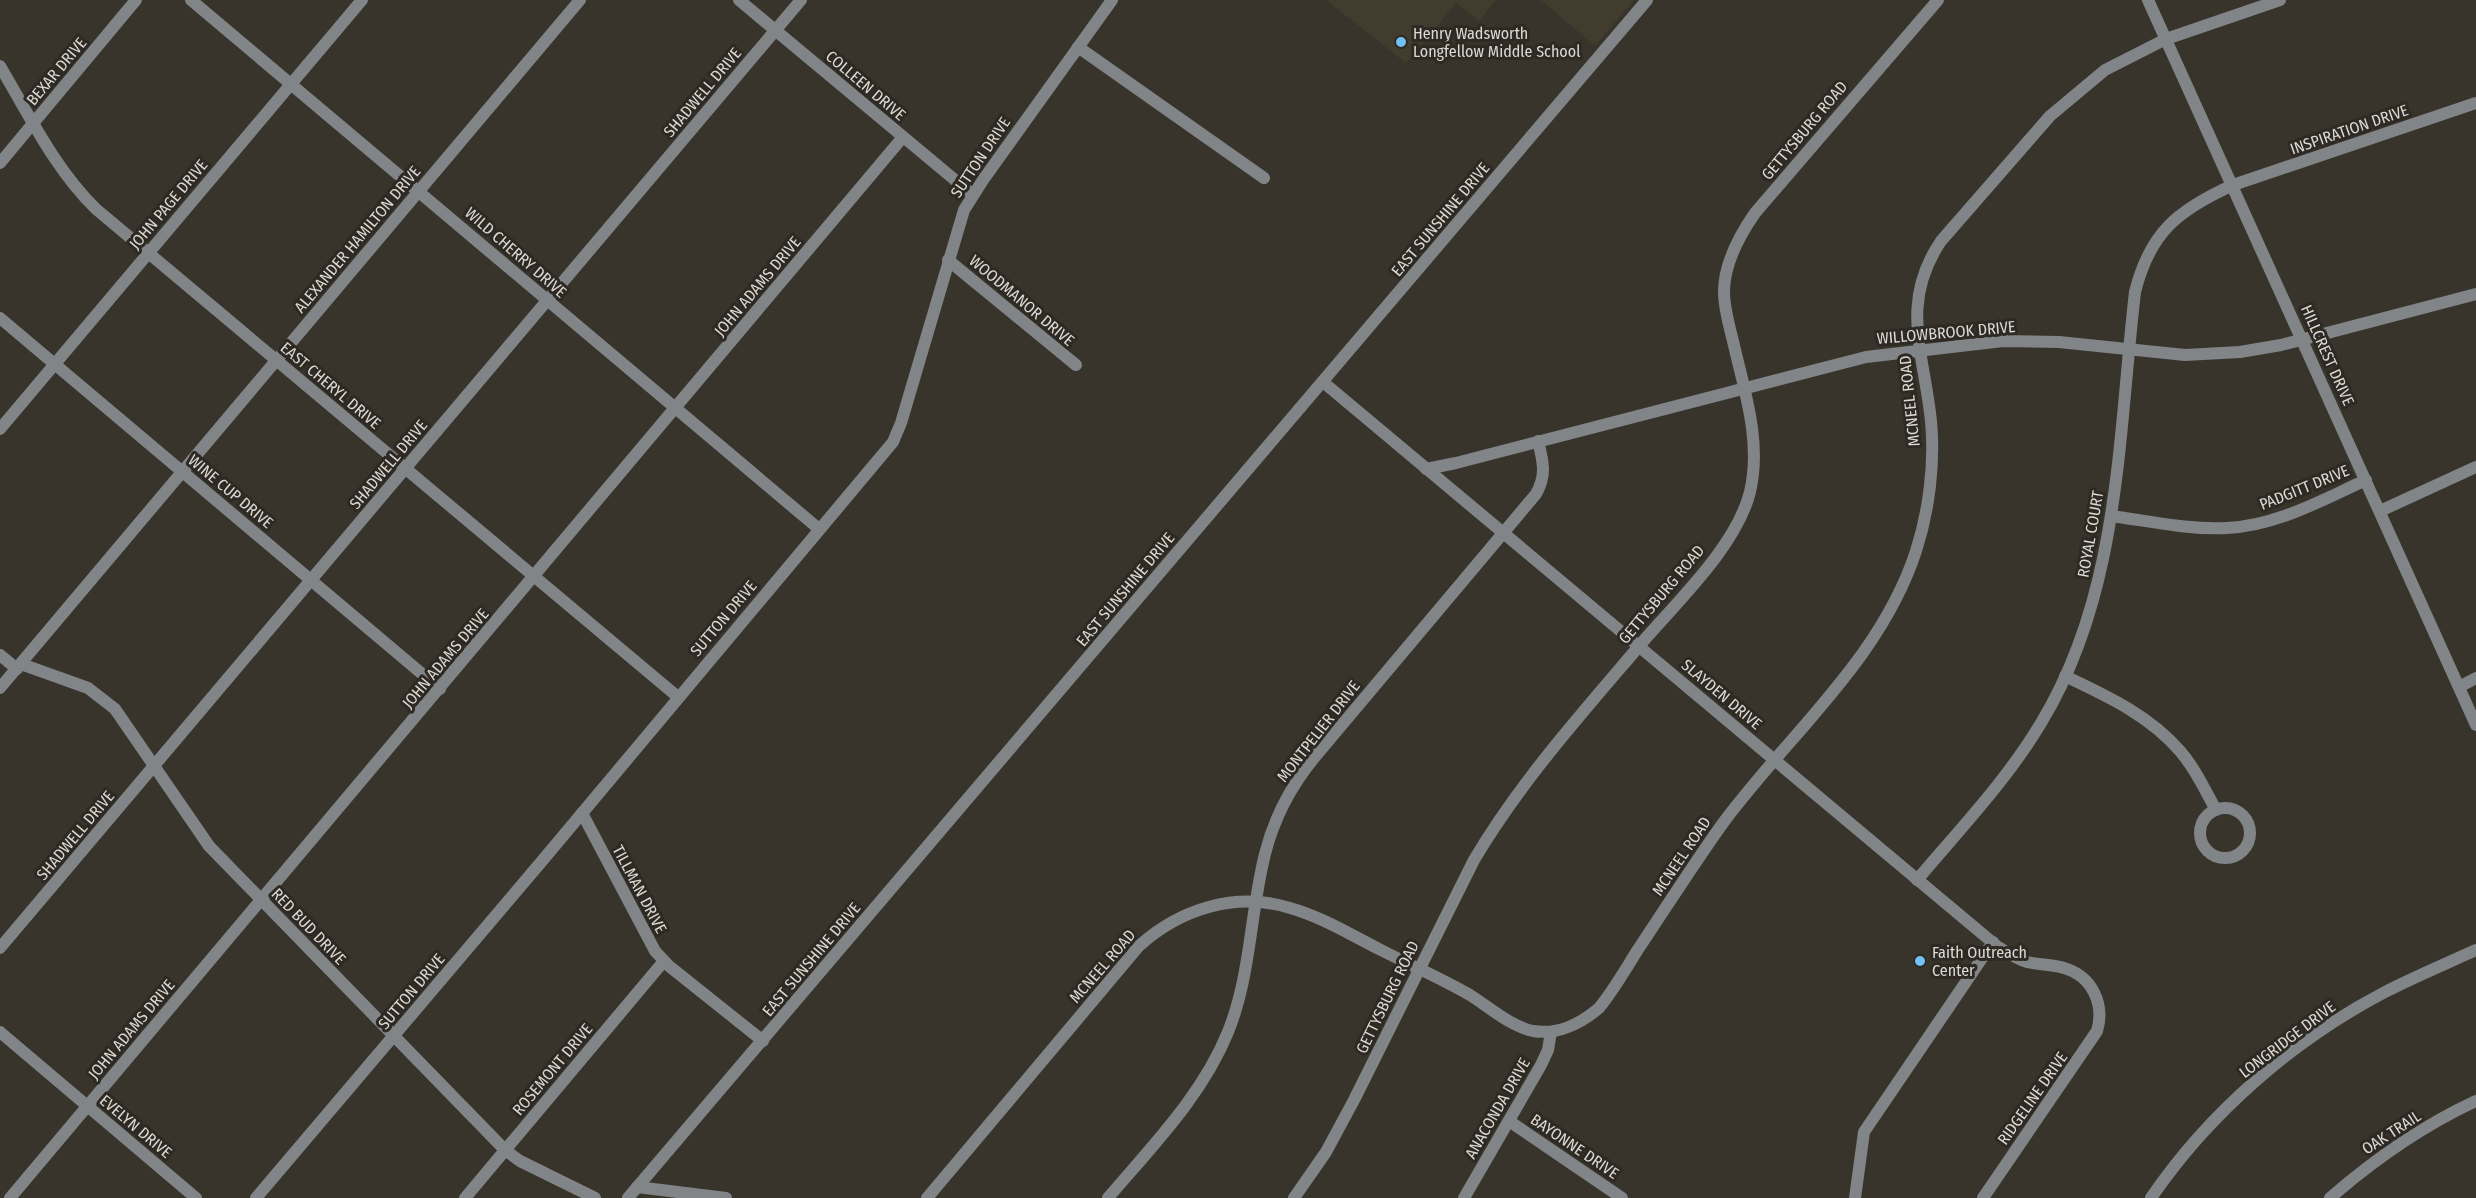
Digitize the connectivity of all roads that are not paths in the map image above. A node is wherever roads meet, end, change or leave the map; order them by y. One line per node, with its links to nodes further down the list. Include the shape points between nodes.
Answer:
1 (136, 0): 18 (street, BEXAR DRIVE)
2 (191, 0): 16 (street, WILD CHERRY DRIVE)
3 (362, 0): 16 (street, JOHN PAGE DRIVE)
4 (580, 0): 23 (street, ALEXANDER HAMILTON DRIVE)
5 (739, 0): 12 (street, COLLEEN DRIVE)
6 (801, 0): 12 (street, SHADWELL DRIVE)
7 (1112, 0): 14 (street, SUTTON DRIVE)
8 (1647, 0): 36 (street, EAST SUNSHINE DRIVE)
9 (1938, 0): 37 (street, GETTYSBURG ROAD, via 1755,213 1740,236 1730,260 1724,292)
10 (2148, 0): 13 (street, HILLCREST DRIVE)
11 (2280, 0): 13 (street, MCNEEL ROAD)
12 (776, 30): 19 (street, COLLEEN DRIVE); 28 (street, SHADWELL DRIVE)
13 (2166, 39): 22 (street, HILLCREST DRIVE); 31 (street, MCNEEL ROAD, via 2105,70 2061,105 1941,241 1925,267 1919,288)
14 (1078, 47): 21 (street); 24 (street, SUTTON DRIVE)
15 (0, 66): 18 (street, EAST CHERYL DRIVE)
16 (291, 84): 23 (street, WILD CHERRY DRIVE); 25 (street, JOHN PAGE DRIVE)
17 (2476, 103): 22 (street, INSPIRATION DRIVE)
18 (34, 123): 20 (street, BEXAR DRIVE); 25 (street, EAST CHERYL DRIVE, via 83,196)
19 (903, 137): 24 (street, COLLEEN DRIVE); 38 (street, JOHN ADAMS DRIVE)
20 (0, 163)
21 (1264, 178)
22 (2232, 185): 30 (street, HILLCREST DRIVE); 32 (street, ROYAL COURT, via 2184,211 2153,246 2134,292)
23 (419, 191): 28 (street, WILD CHERRY DRIVE); 33 (street, ALEXANDER HAMILTON DRIVE)
24 (973, 195): 26 (street, SUTTON DRIVE, via 964,210)
25 (149, 253): 33 (street, EAST CHERYL DRIVE); 34 (street, JOHN PAGE DRIVE)
26 (948, 260): 35 (street, WOODMANOR DRIVE); 48 (street, SUTTON DRIVE, via 898,432)
27 (2476, 294): 30 (street, WILLOWBROOK DRIVE)
28 (546, 301): 38 (street, WILD CHERRY DRIVE); 42 (street, SHADWELL DRIVE)
29 (0, 318): 34 (street, WINE CUP DRIVE)
30 (2302, 340): 32 (street, WILLOWBROOK DRIVE, via 2220,354); 45 (street, HILLCREST DRIVE)
31 (1921, 348): 32 (street, WILLOWBROOK DRIVE, via 2003,341); 37 (street, WILLOWBROOK DRIVE, via 1831,364); 62 (street, MCNEEL ROAD, via 1931,423 1931,465 1925,517 1916,550 1895,601 1873,640)
32 (2129, 349): 47 (street, ROYAL COURT)
33 (277, 360): 42 (street, EAST CHERYL DRIVE); 44 (street, ALEXANDER HAMILTON DRIVE)
34 (55, 365): 39 (street, JOHN PAGE DRIVE); 44 (street, WINE CUP DRIVE)
35 (1076, 365)
36 (1323, 382): 43 (street, SLAYDEN DRIVE); 78 (street, EAST SUNSHINE DRIVE)
37 (1743, 387): 40 (street, WILLOWBROOK DRIVE); 52 (street, GETTYSBURG ROAD, via 1755,452 1742,514 1722,547)
38 (676, 409): 48 (street, WILD CHERRY DRIVE); 50 (street, JOHN ADAMS DRIVE)
39 (0, 429)
40 (1538, 441): 43 (street, WILLOWBROOK DRIVE); 49 (street, MONTPELIER DRIVE, via 1544,478)
41 (2476, 467): 46 (street)
42 (405, 469): 50 (street, EAST CHERYL DRIVE); 51 (street, SHADWELL DRIVE)
43 (1426, 469): 49 (street, SLAYDEN DRIVE)
44 (183, 472): 51 (street, WINE CUP DRIVE); 54 (street, ALEXANDER HAMILTON DRIVE)
45 (2366, 480): 46 (street, HILLCREST DRIVE); 47 (street, PADGITT DRIVE, via 2291,514 2250,525 2205,527)
46 (2380, 510): 57 (street, HILLCREST DRIVE)
47 (2111, 516): 55 (street, ROYAL COURT, via 2100,580)
48 (819, 529): 60 (street, SUTTON DRIVE)
49 (1503, 534): 52 (street, SLAYDEN DRIVE); 68 (street, MONTPELIER DRIVE, via 1302,772 1273,829)
50 (536, 576): 59 (street, JOHN ADAMS DRIVE); 60 (street, EAST CHERYL DRIVE)
51 (312, 580): 59 (street, WINE CUP DRIVE); 63 (street, SHADWELL DRIVE)
52 (1639, 647): 62 (street, SLAYDEN DRIVE); 73 (street, GETTYSBURG ROAD, via 1514,797 1474,860)
53 (0, 655): 54 (street, RED BUD DRIVE)
54 (19, 666): 58 (street, ALEXANDER HAMILTON DRIVE); 63 (street, RED BUD DRIVE, via 88,688 102,697 115,709)
55 (2065, 676): 64 (street, via 2128,707 2159,730 2181,752); 66 (street, ROYAL COURT, via 2042,722 2018,757)
56 (2476, 678): 57 (street)
57 (2459, 687): 61 (street, HILLCREST DRIVE)
58 (0, 688)
59 (440, 689): 67 (street, JOHN ADAMS DRIVE)
60 (678, 697): 65 (street, SUTTON DRIVE)
61 (2476, 725)
62 (1774, 760): 66 (street, SLAYDEN DRIVE); 76 (street, MCNEEL ROAD, via 1721,826 1604,1001 1585,1019)
63 (154, 767): 67 (street, RED BUD DRIVE, via 209,846); 70 (street, SHADWELL DRIVE)
64 (2216, 810): 64 (street, via 2202,824 2201,839 2212,854 2232,857 2247,844 2249,828 2239,813)
65 (582, 813): 72 (street, TILLMAN DRIVE, via 647,939); 77 (street, SUTTON DRIVE)
66 (1917, 880): 69 (street, SLAYDEN DRIVE)
67 (261, 900): 77 (street, RED BUD DRIVE); 80 (street, JOHN ADAMS DRIVE)
68 (1256, 902): 73 (street, MCNEEL ROAD, via 1289,907 1320,918); 91 (street, MCNEEL ROAD, via 1226,903 1194,911 1149,937); 92 (street, MONTPELIER DRIVE, via 1243,980 1215,1060 1180,1112)
69 (1993, 942): 74 (street, SLAYDEN DRIVE, via 2026,962 2077,973 2093,990); 96 (street, via 1864,1132)
70 (0, 948)
71 (2476, 950): 98 (street, LONGRIDGE DRIVE, via 2349,1012 2285,1058 2231,1104 2179,1160)
72 (664, 961): 78 (street, TILLMAN DRIVE); 82 (street, ROSEMONT DRIVE)
73 (1419, 969): 76 (street, MCNEEL ROAD, via 1518,1026); 93 (street, GETTYSBURG ROAD, via 1349,1110)
74 (2099, 1013): 97 (street, RIDGELINE DRIVE, via 2091,1041)
75 (0, 1032): 80 (street, EVELYN DRIVE)
76 (1551, 1032): 81 (street, ANACONDA DRIVE, via 1541,1065)
77 (394, 1036): 82 (street, RED BUD DRIVE); 86 (street, SUTTON DRIVE)
78 (763, 1041): 83 (street, EAST SUNSHINE DRIVE)
79 (2476, 1101): 99 (street, OAK TRAIL, via 2399,1144)
80 (87, 1106): 84 (street, JOHN ADAMS DRIVE); 85 (street, EVELYN DRIVE)
81 (1509, 1121): 94 (street, ANACONDA DRIVE); 95 (street, BAYONNE DRIVE)
82 (505, 1150): 87 (street, ROSEMONT DRIVE); 88 (street, RED BUD DRIVE)
83 (637, 1187): 89 (street, EAST SUNSHINE DRIVE); 90 (street)
84 (10, 1198)
85 (196, 1198)
86 (256, 1198)
87 (465, 1198)
88 (595, 1198)
89 (628, 1198)
90 (726, 1198)
91 (927, 1198)
92 (1108, 1198)
93 (1294, 1198)
94 (1464, 1198)
95 (1622, 1198)
96 (1855, 1198)
97 (1983, 1198)
98 (2151, 1198)
99 (2330, 1198)

